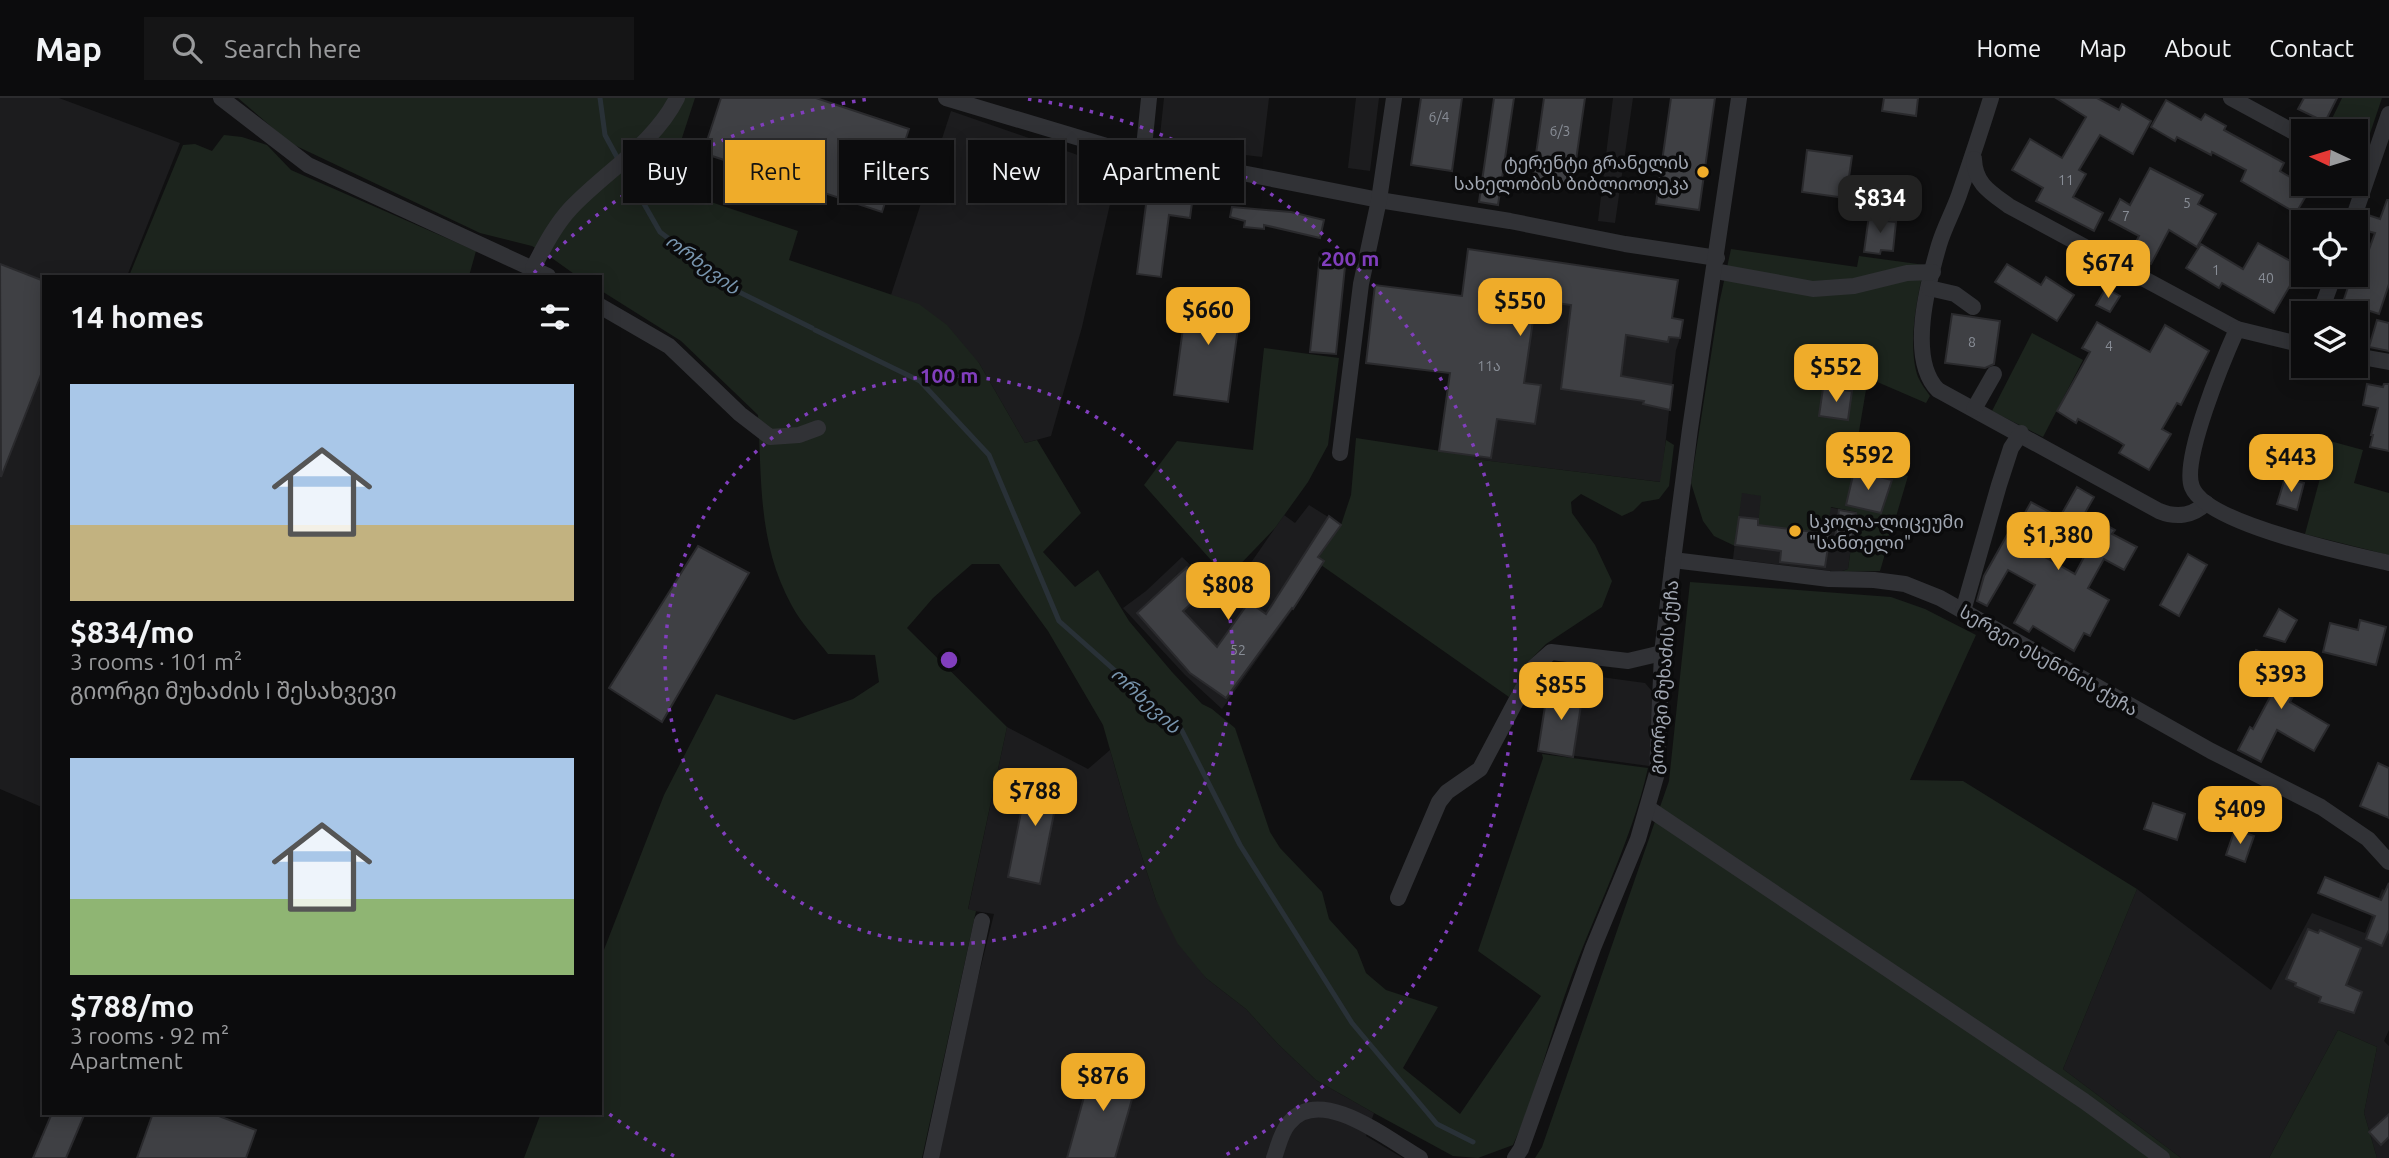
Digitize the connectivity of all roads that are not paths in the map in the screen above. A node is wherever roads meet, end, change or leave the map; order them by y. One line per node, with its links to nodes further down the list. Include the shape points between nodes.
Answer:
1 (221, 98): 18 (street, via 308,165)
2 (677, 98): 18 (street, via 656,131 569,210)
3 (946, 98): 11 (street)
4 (1149, 98): 12 (street)
5 (1394, 98): 16 (street)
6 (1740, 98): 17 (street, გიორგი მუხაძის ქუჩა)
7 (1991, 98): 13 (street)
8 (2231, 98): 10 (street)
9 (2389, 114): 14 (street)
10 (2291, 130)
11 (1089, 140)
12 (1145, 140)
13 (1973, 153): 20 (street, via 1939,244); 23 (street, via 1977,178 2009,206)
14 (2368, 157)
15 (1244, 174): 16 (street)
16 (1379, 200): 17 (street, via 1510,221); 31 (street, via 1361,284)
17 (1716, 265): 20 (street, via 1813,289 1854,286 1907,273); 33 (street, გიორგი მუხაძის ქუჩა)
18 (533, 268): 19 (street)
19 (546, 275)
20 (1931, 280): 22 (street); 28 (street, via 1923,327 1926,374 1938,390)
21 (602, 307): 29 (street, via 668,345 770,437)
22 (1973, 307)
23 (2236, 329): 24 (street); 32 (street, via 2189,472 2192,489)
24 (2291, 342)
25 (2368, 358): 26 (street)
26 (2389, 362)
27 (1994, 374): 28 (street)
28 (1974, 409): 30 (street)
29 (818, 428)
30 (2021, 433): 32 (street, via 2172,516 2198,511); 35 (street, via 2011,448)
31 (1340, 453)
32 (2206, 503): 34 (street, via 2249,525)
33 (1673, 560): 35 (street, სერგეი ესენინის ქუჩა, via 1905,584); 36 (street, გიორგი მუხაძის ქუჩა)
34 (2389, 564)
35 (1963, 611): 38 (street, სერგეი ესენინის ქუჩა, via 2211,751 2321,807 2368,839)
36 (1662, 653): 37 (street, გიორგი მუხაძის ქუჩა, via 1657,773); 39 (street, via 1628,661 1551,652 1542,658 1480,769 1439,802)
37 (1647, 808): 44 (street, გიორგი მუხაძის ქუჩა); 45 (street)
38 (2389, 862)
39 (1398, 898)
40 (982, 921): 41 (street)
41 (931, 1158)
42 (1274, 1158): 43 (street, via 1287,1125 1298,1114 1317,1109 1353,1117)
43 (1420, 1158)
44 (1516, 1158)
45 (2162, 1158)

